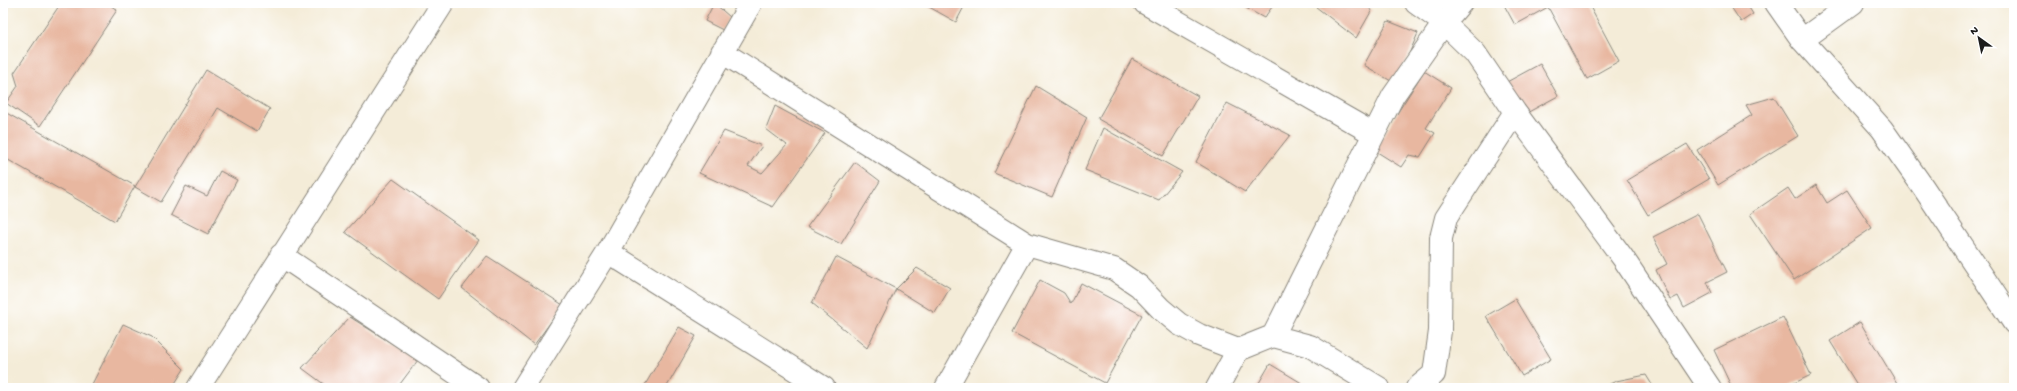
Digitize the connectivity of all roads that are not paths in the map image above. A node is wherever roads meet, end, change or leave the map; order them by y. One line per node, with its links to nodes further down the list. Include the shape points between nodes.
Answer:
1 (443, 3): 15 (street)
2 (751, 3): 10 (street)
3 (1145, 3): 12 (street)
4 (1416, 3): 8 (street)
5 (1461, 3): 8 (street)
6 (1776, 3): 9 (street)
7 (1853, 3): 9 (street)
8 (1444, 23): 11 (street, via 1475,53); 12 (street, via 1393,96)
9 (1802, 40): 16 (street, via 1882,129 1928,193)
10 (722, 52): 13 (street); 14 (street)
11 (1515, 112): 26 (street, via 1446,218 1441,238 1440,331 1434,374); 27 (street, via 1623,258)
12 (1374, 134): 17 (street)
13 (1027, 244): 18 (street, via 1114,269 1139,286 1179,324 1199,335); 23 (street)
14 (608, 252): 21 (street); 22 (street)
15 (281, 254): 19 (street); 20 (street)
16 (2014, 323)
17 (1273, 336): 18 (street); 25 (street, via 1310,346)
18 (1238, 350): 24 (street)
19 (198, 388)
20 (478, 388)
21 (523, 388)
22 (824, 388)
23 (946, 388)
24 (1217, 388)
25 (1379, 388)
26 (1417, 388)
27 (1710, 388)

